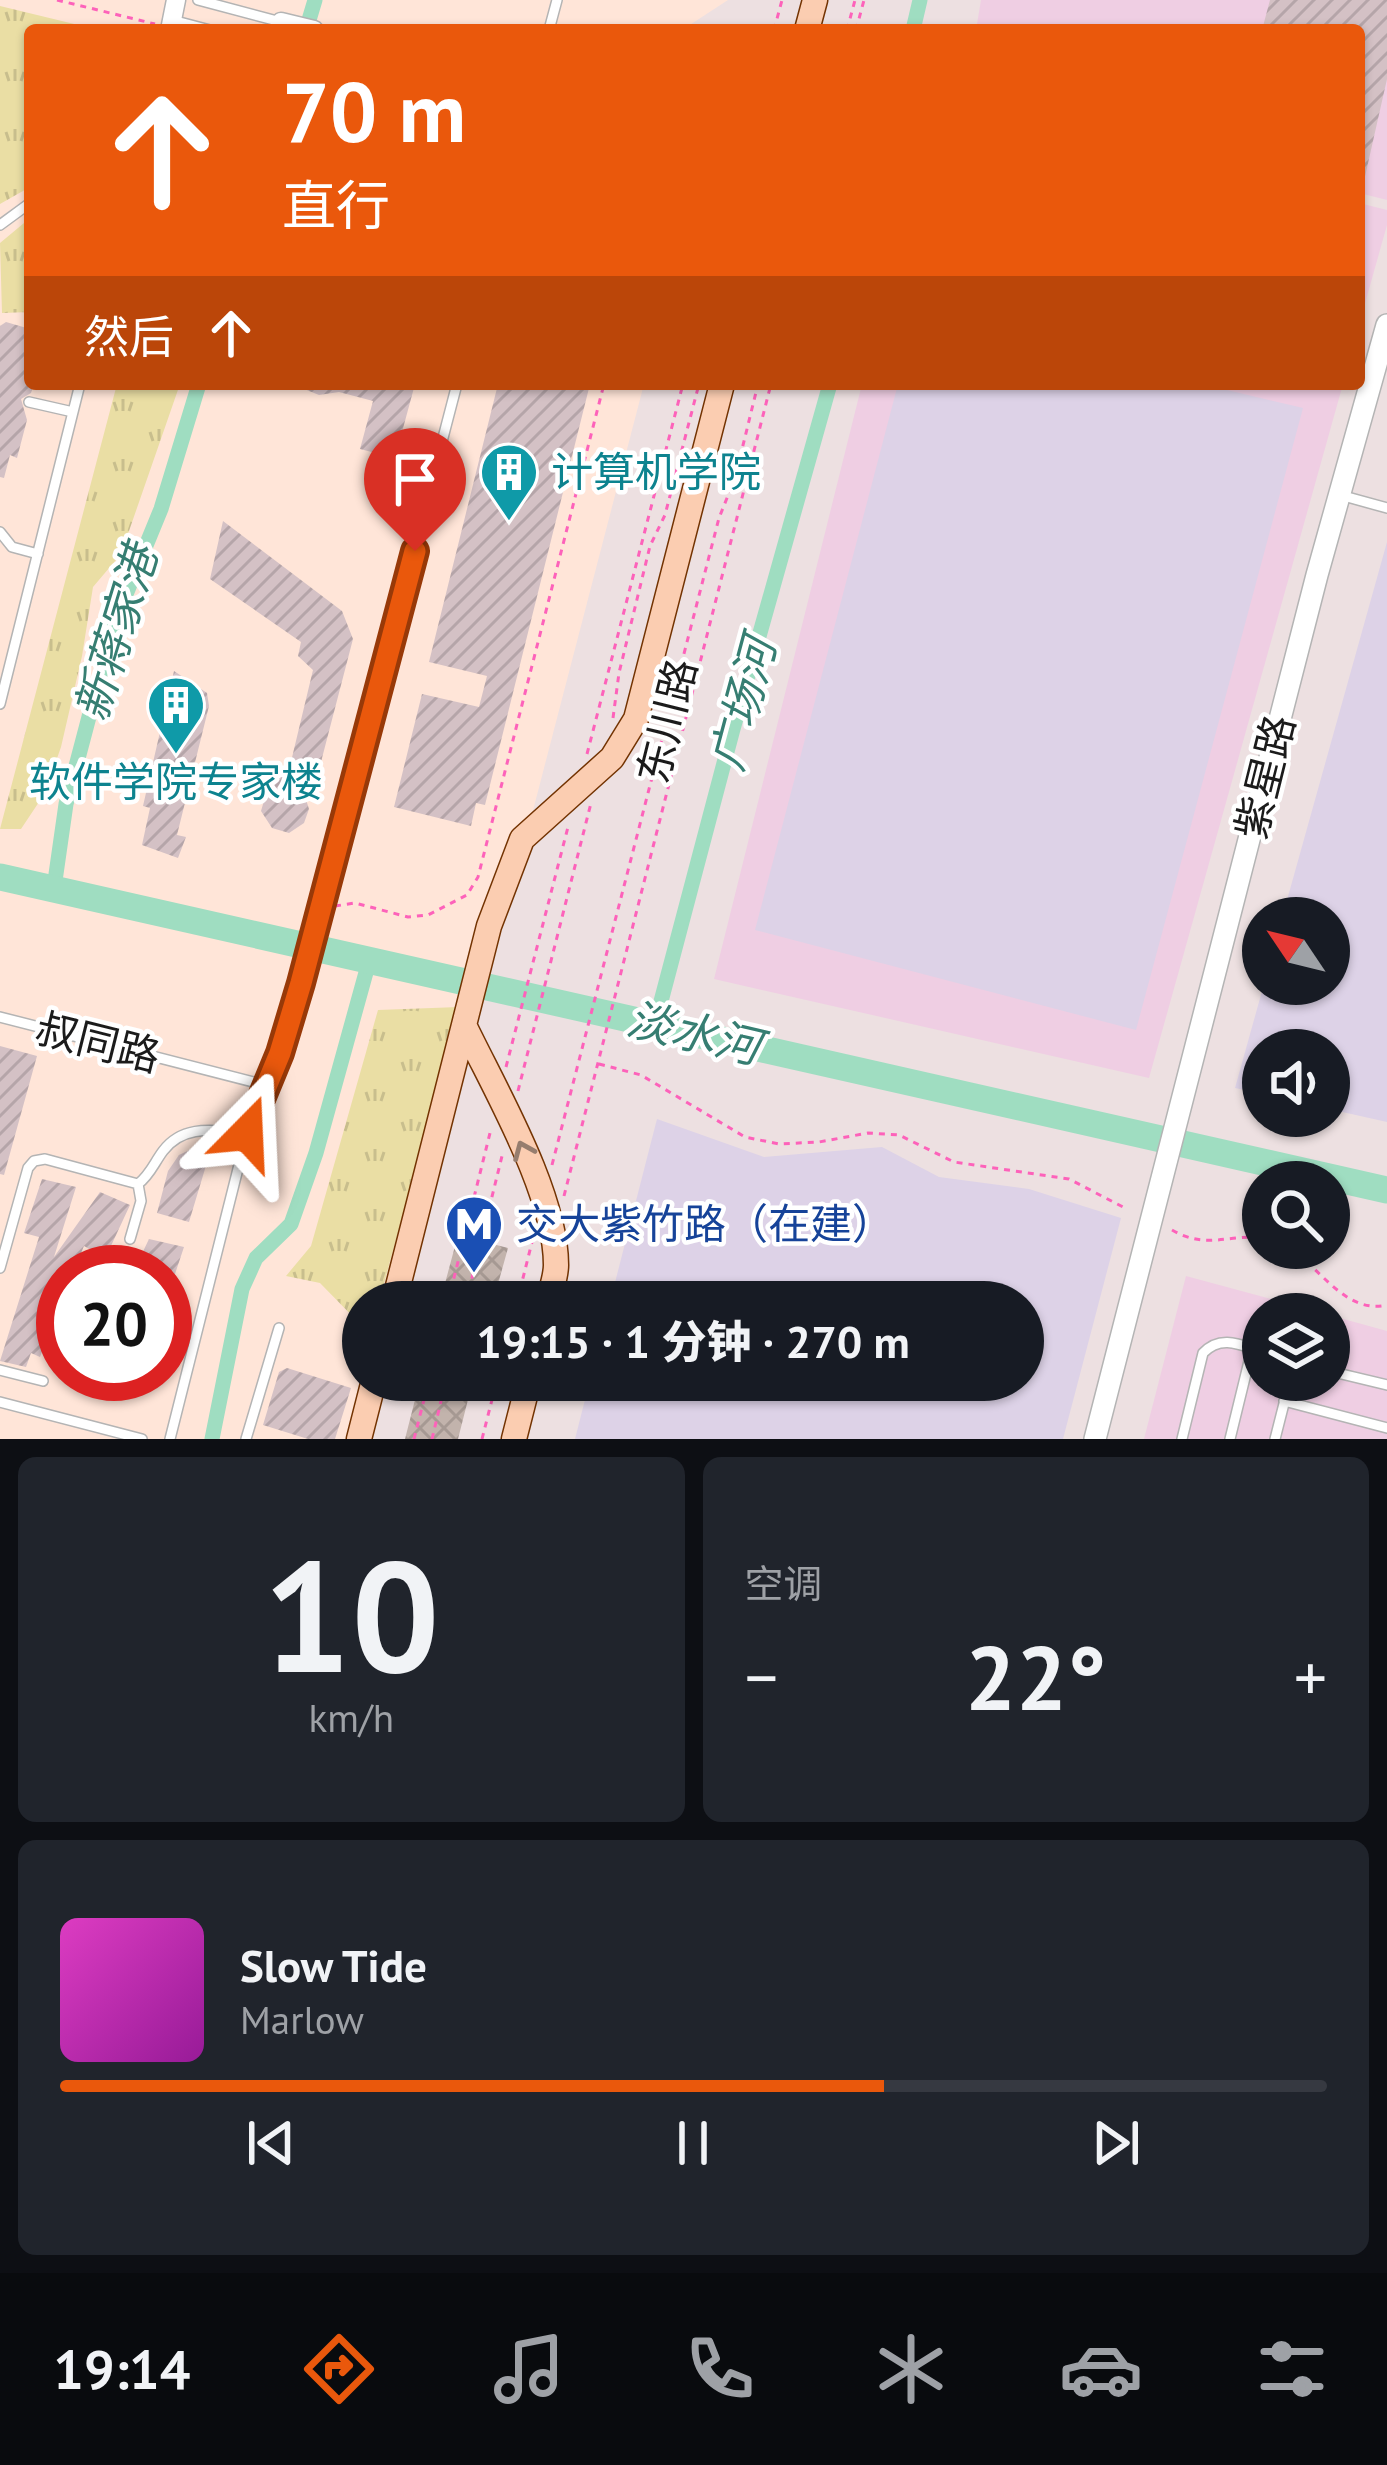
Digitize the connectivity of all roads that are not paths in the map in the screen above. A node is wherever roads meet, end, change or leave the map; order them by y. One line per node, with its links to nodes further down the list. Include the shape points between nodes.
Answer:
1 (198, 0): 2 (lane)
2 (281, 22): 3 (street)
3 (289, 24)
4 (1387, 325): 10 (street, 紫星路)
5 (79, 390): 9 (lane)
6 (455, 390): 19 (lane, via 301,983)
7 (720, 390): 18 (main road, 东川路, via 636,719 586,790 522,839)
8 (29, 402): 9 (lane)
9 (74, 412): 14 (lane)
10 (1339, 494): 11 (lane); 43 (street, 紫星路)
11 (1387, 508)
12 (0, 532): 13 (lane)
13 (12, 547): 14 (lane); 15 (lane)
14 (38, 554): 16 (lane)
15 (0, 558)
16 (0, 704)
17 (0, 1017): 19 (lane, 叔同路)
18 (464, 1025): 24 (main road, 东川路); 25 (main road, one-way to 18, via 550,1221)
19 (265, 1084): 20 (lane)
20 (247, 1133): 21 (lane, via 175,1138); 39 (lane)
21 (138, 1184): 22 (lane); 23 (lane, via 34,1161)
22 (130, 1239)
23 (0, 1268)
24 (399, 1281)
25 (553, 1281)
26 (279, 1328): 40 (lane)
27 (1242, 1346): 44 (lane, via 1212,1343 1203,1352)
28 (0, 1370): 30 (lane)
29 (1350, 1376): 31 (lane)
30 (36, 1379)
31 (1387, 1384)
32 (1242, 1400): 45 (lane)
33 (369, 1401): 41 (main road)
34 (524, 1401): 42 (main road)
35 (1285, 1401): 37 (lane); 46 (lane)
36 (0, 1402): 38 (lane)
37 (1387, 1428)
38 (142, 1439)
39 (170, 1439)
40 (246, 1439)
41 (359, 1439)
42 (514, 1439)
43 (1095, 1439)
44 (1182, 1439)
45 (1230, 1439)
46 (1275, 1439)

